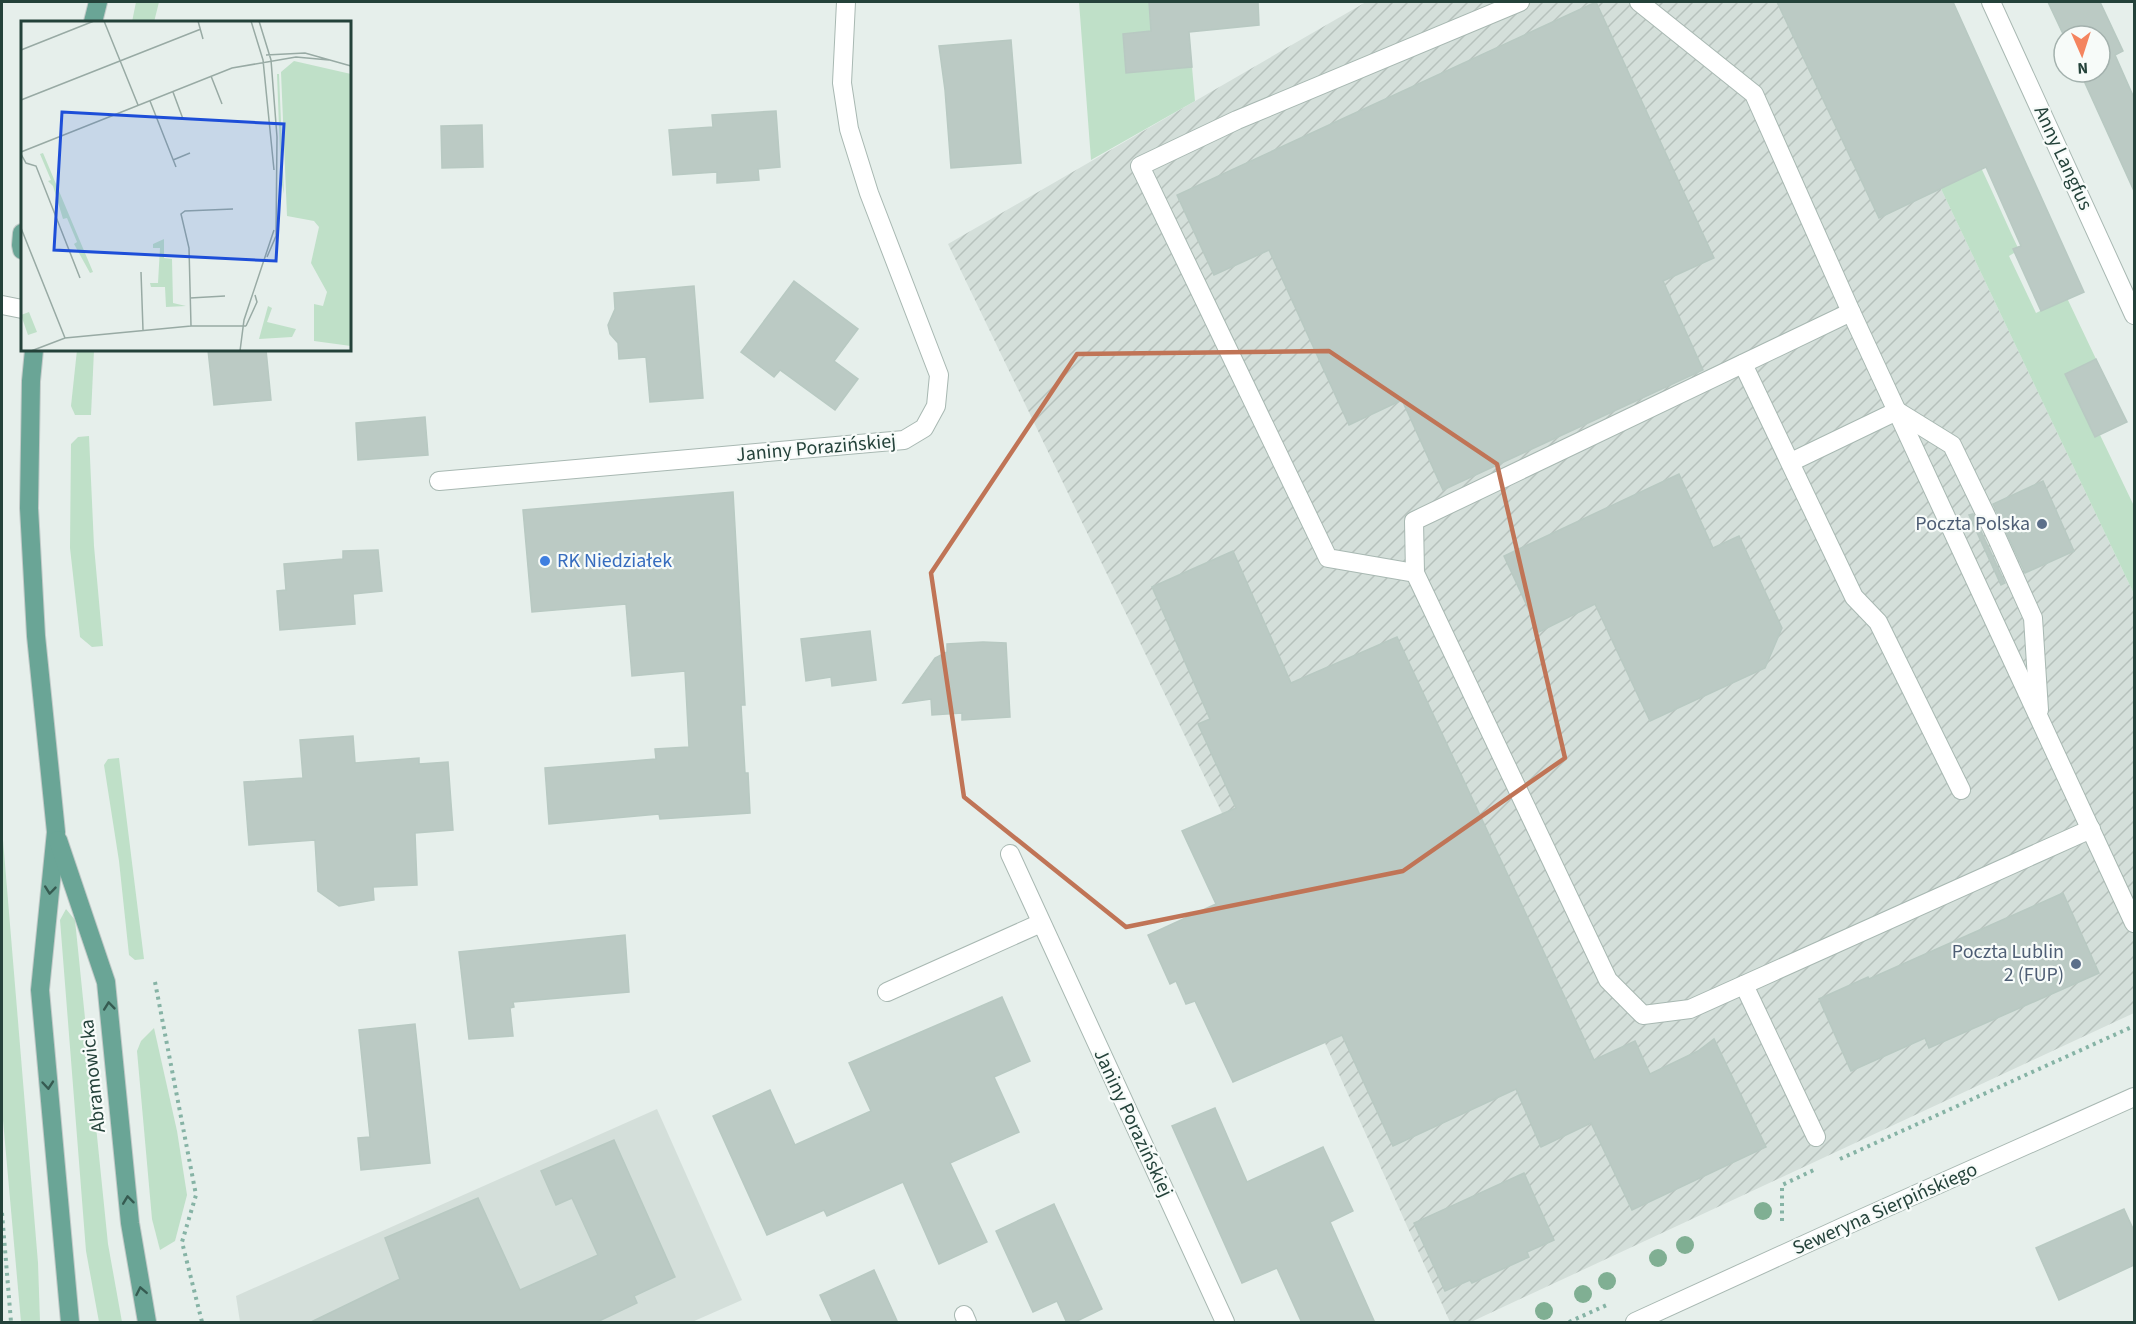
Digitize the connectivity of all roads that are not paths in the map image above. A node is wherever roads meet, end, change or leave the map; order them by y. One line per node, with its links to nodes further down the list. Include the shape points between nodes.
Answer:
1 (98, 2): 6 (main road)
2 (846, 2): 15 (street, Janiny Porazińskiej, via 842,83 849,129 869,193 939,375 936,406 924,428 904,440)
3 (1520, 2): 16 (street, via 1237,120 1140,166 1329,558)
4 (1640, 2): 9 (street, via 1754,94)
5 (1991, 2): 10 (street, Anny Langfus)
6 (93, 21)
7 (2, 305): 8 (street)
8 (21, 309)
9 (1851, 312): 12 (street); 13 (street)
10 (2134, 315)
11 (34, 351): 20 (main road, Abramowicka, via 29,519 36,636)
12 (1743, 364): 14 (street); 16 (street, via 1414,521)
13 (1897, 411): 14 (street); 17 (street); 17 (street, via 1952,445 1997,538 2033,618)
14 (1791, 462): 18 (street, via 1854,597 1878,622)
15 (439, 482)
16 (1415, 573): 24 (street, via 1608,980 1643,1015 1690,1009)
17 (2039, 720): 19 (street)
18 (1961, 790)
19 (2091, 829): 23 (street); 24 (street)
20 (56, 832): 28 (main road, Abramowicka, one-way to 28, via 39,990); 29 (main road, Abramowicka, one-way to 20, via 130,1223 106,982)
21 (1010, 854): 22 (street, Janiny Porazińskiej)
22 (1041, 923): 25 (street); 30 (street, Janiny Porazińskiej)
23 (2134, 923)
24 (1744, 985): 27 (street)
25 (886, 992)
26 (2134, 1097): 31 (street, Seweryna Sierpińskiego)
27 (1816, 1137)
28 (70, 1323)
29 (147, 1323)
30 (1225, 1323)
31 (1635, 1323)

